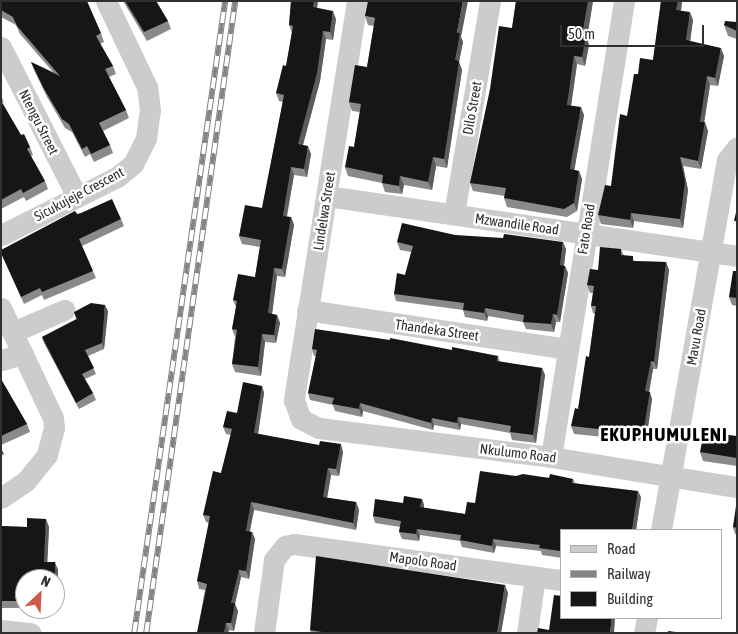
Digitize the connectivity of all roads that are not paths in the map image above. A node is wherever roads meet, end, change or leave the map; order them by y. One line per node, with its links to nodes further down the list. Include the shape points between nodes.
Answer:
1 (106, 1): 8 (street, Sicukujeje Crescent, via 147,87 150,110 146,138 134,164 117,177)
2 (357, 1): 7 (street, Lindelwa Street)
3 (490, 1): 9 (street, Dilo Street)
4 (624, 1): 10 (street, Fato Road)
5 (1, 47): 8 (street, Ntengu Street)
6 (737, 147): 12 (street, Mavu Road, via 727,160)
7 (327, 196): 9 (street, Mzwandile Road); 16 (street, Lindelwa Street)
8 (77, 197): 11 (street, Sicukujeje Crescent)
9 (454, 214): 10 (street, Mzwandile Road)
10 (585, 234): 12 (street, Mzwandile Road); 18 (street, Fato Road)
11 (1, 235)
12 (711, 252): 13 (street, Mzwandile Road); 23 (street, Mavu Road)
13 (737, 256)
14 (1, 308): 17 (street)
15 (64, 310): 17 (street)
16 (307, 310): 18 (street, Thandeka Street); 21 (street, Lindelwa Street, via 294,400)
17 (13, 332): 19 (street)
18 (568, 349): 22 (street, Fato Road)
19 (23, 354): 20 (street); 25 (street, via 53,418 54,428 46,455 26,481)
20 (1, 360)
21 (301, 419): 22 (street, Nkulumo Road, via 319,428)
22 (551, 458): 23 (street, Nkulumo Road)
23 (671, 475): 24 (street, Nkulumo Road); 26 (street, Mavu Road)
24 (737, 487)
25 (1, 498)
26 (661, 529)
27 (535, 577): 28 (street, Mapolo Road); 32 (street, Mapolo Road, via 294,544 285,546 274,560); 33 (street)
28 (560, 580)
29 (647, 619): 34 (street)
30 (1, 630): 31 (street)
31 (32, 633)
32 (264, 633)
33 (527, 633)
34 (644, 633)

